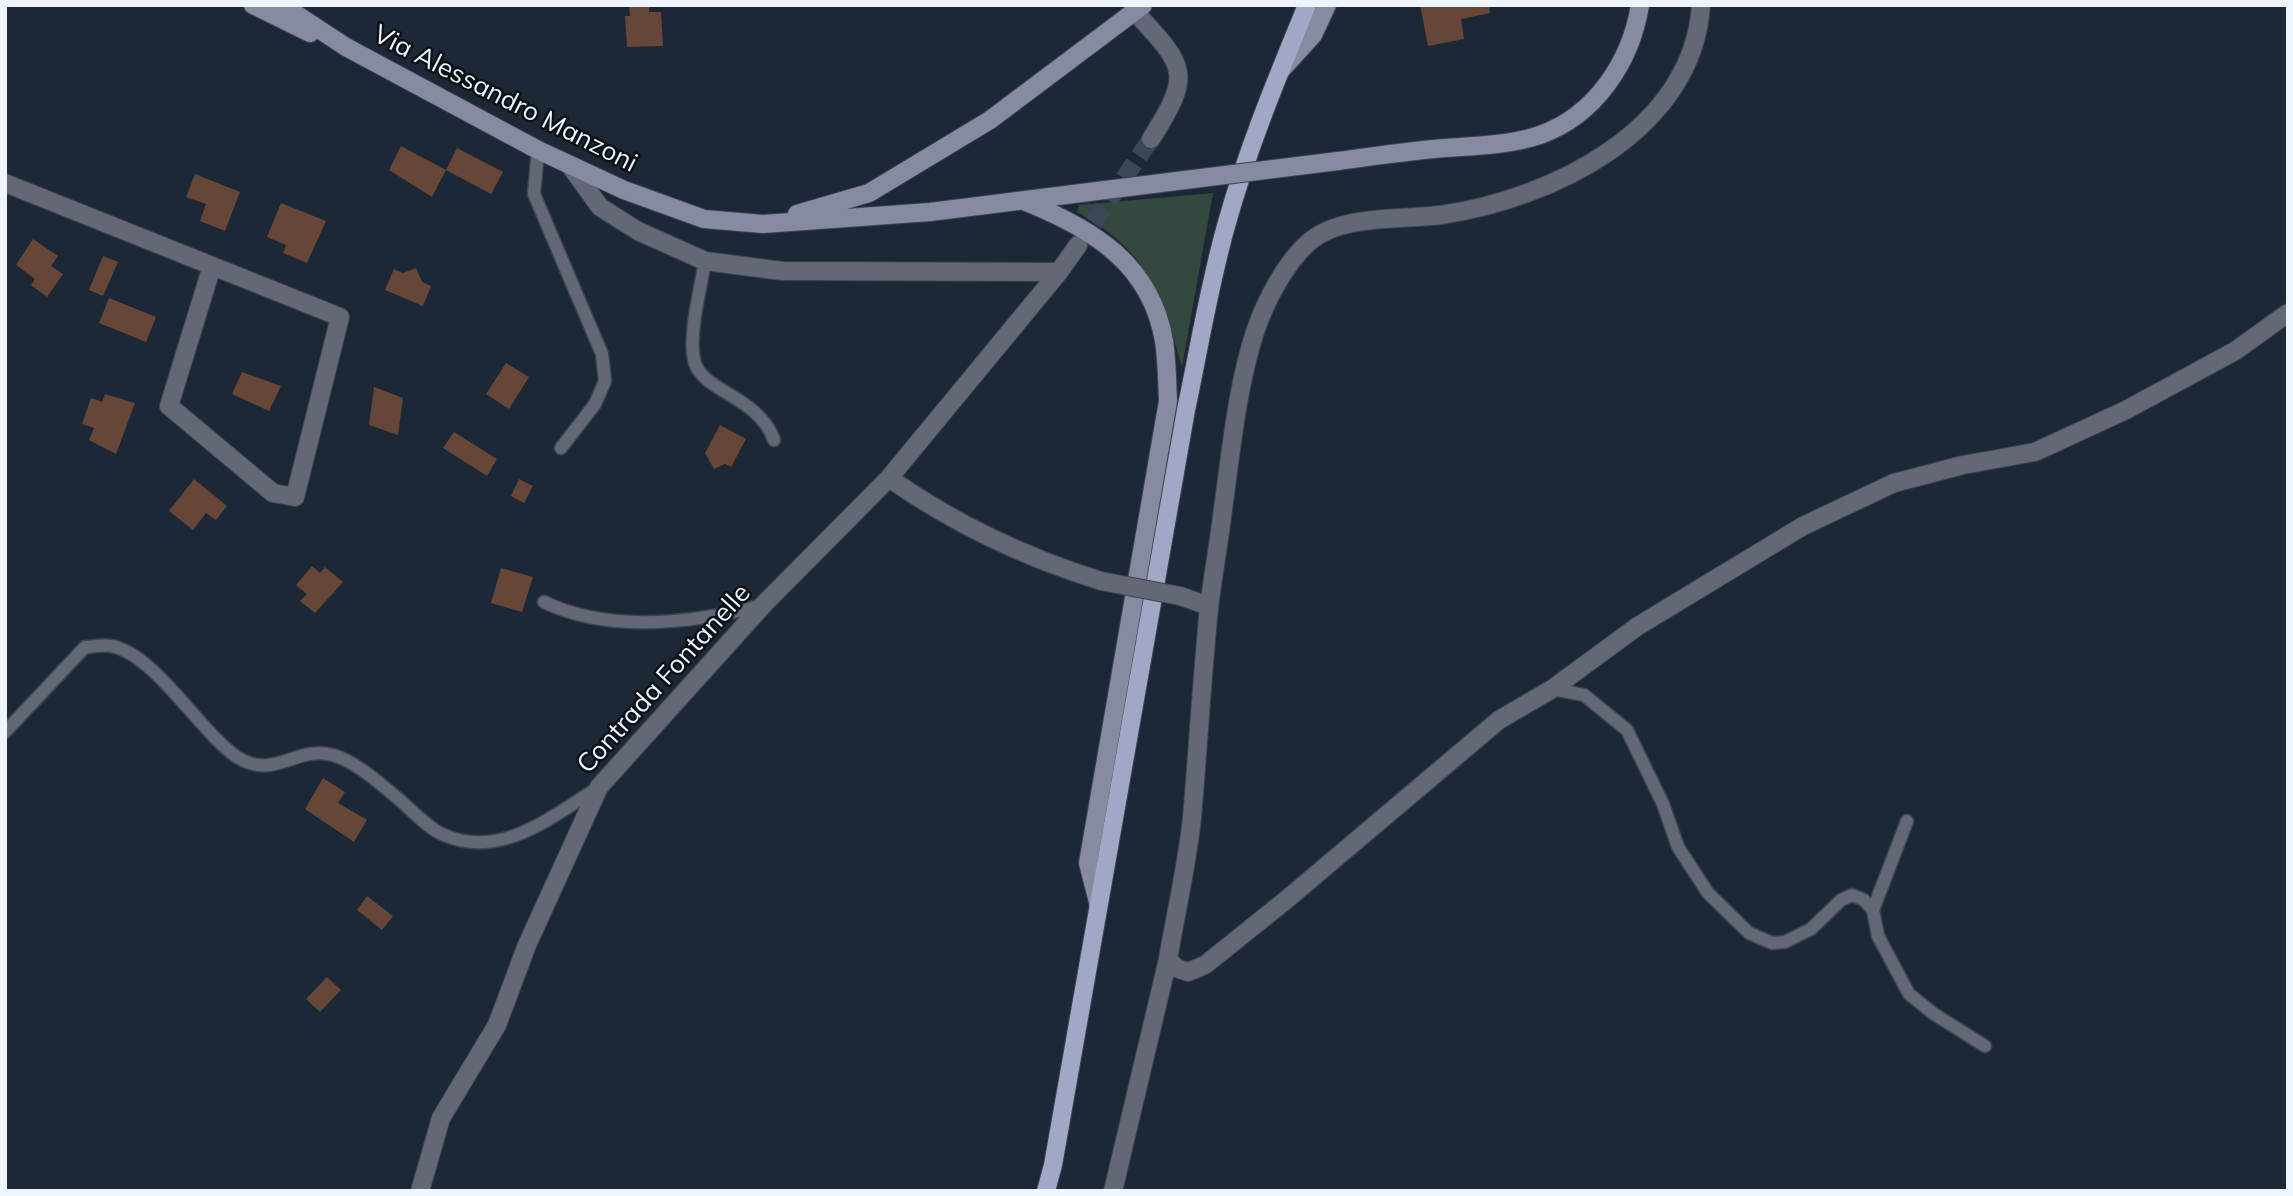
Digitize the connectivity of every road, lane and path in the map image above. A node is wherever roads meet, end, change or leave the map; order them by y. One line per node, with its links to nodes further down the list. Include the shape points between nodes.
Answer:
1 (253, 5): 8 (main road, Via Alessandro Manzoni, via 283,23)
2 (282, 5): 8 (main road, Via Alessandro Manzoni)
3 (1307, 5): 9 (main road)
4 (1326, 5): 9 (main road, via 1313,36)
5 (1640, 5): 14 (main road, bridge, via 1636,31 1618,71 1584,110 1541,135)
6 (1702, 5): 26 (street, via 1690,57 1670,93 1621,142 1569,176 1509,201 1445,214 1353,224 1324,233 1302,251 1276,288 1255,332 1232,437)
7 (1138, 8): 10 (street, via 1169,49 1180,74 1177,99); 15 (main road, via 990,120 869,194)
8 (346, 47): 11 (main road, Via Alessandro Manzoni)
9 (1279, 72): 31 (main road, via 1225,228 1205,319)
10 (1151, 139)
11 (538, 150): 12 (main road, Via Alessandro Manzoni); 22 (lane, via 534,194 602,354 606,381 595,404)
12 (571, 167): 15 (main road, Via Alessandro Manzoni, via 704,219); 17 (street, via 600,207 638,231)
13 (5, 183): 18 (street)
14 (1026, 202): 15 (main road); 31 (main road, via 1073,221 1117,252 1151,295 1164,341 1168,401 1088,863)
15 (763, 224)
16 (1078, 245): 19 (street, Contrada Fontanelle)
17 (705, 261): 19 (street, via 782,271); 21 (lane, via 694,363 706,380 744,401 769,426)
18 (212, 265): 18 (street, via 340,317 295,497 273,493 169,406)
19 (1059, 272): 23 (street, Contrada Fontanelle)
20 (2288, 313): 27 (street, via 2235,351 2126,410 2035,452 1895,483 1803,526 1638,626)
21 (774, 440)
22 (561, 448)
23 (889, 478): 25 (street, Contrada Fontanelle); 26 (street, bridge, via 919,499 1046,564)
24 (544, 602): 25 (lane, via 570,614 675,623)
25 (764, 604): 29 (street, Contrada Fontanelle)
26 (1209, 606): 33 (street, via 1191,822)
27 (1552, 689): 32 (lane, via 1584,695 1627,730 1678,847 1708,893 1749,933 1772,943 1785,942 1811,929 1840,900 1852,895); 33 (street, via 1499,720 1205,965 1188,972)
28 (5, 732): 29 (lane, via 85,647 111,645 134,654 236,756 258,767 284,764 307,753 333,755 376,781 442,834 467,843 493,843 518,835)
29 (599, 787): 35 (street, Contrada Fontanelle, via 527,945 497,1025 441,1118)
30 (1907, 821): 32 (lane)
31 (1098, 902): 36 (main road)
32 (1873, 911): 34 (lane, via 1878,936 1909,994)
33 (1168, 959): 37 (street)
34 (1985, 1046)
35 (420, 1191)
36 (1046, 1191)
37 (1113, 1191)

